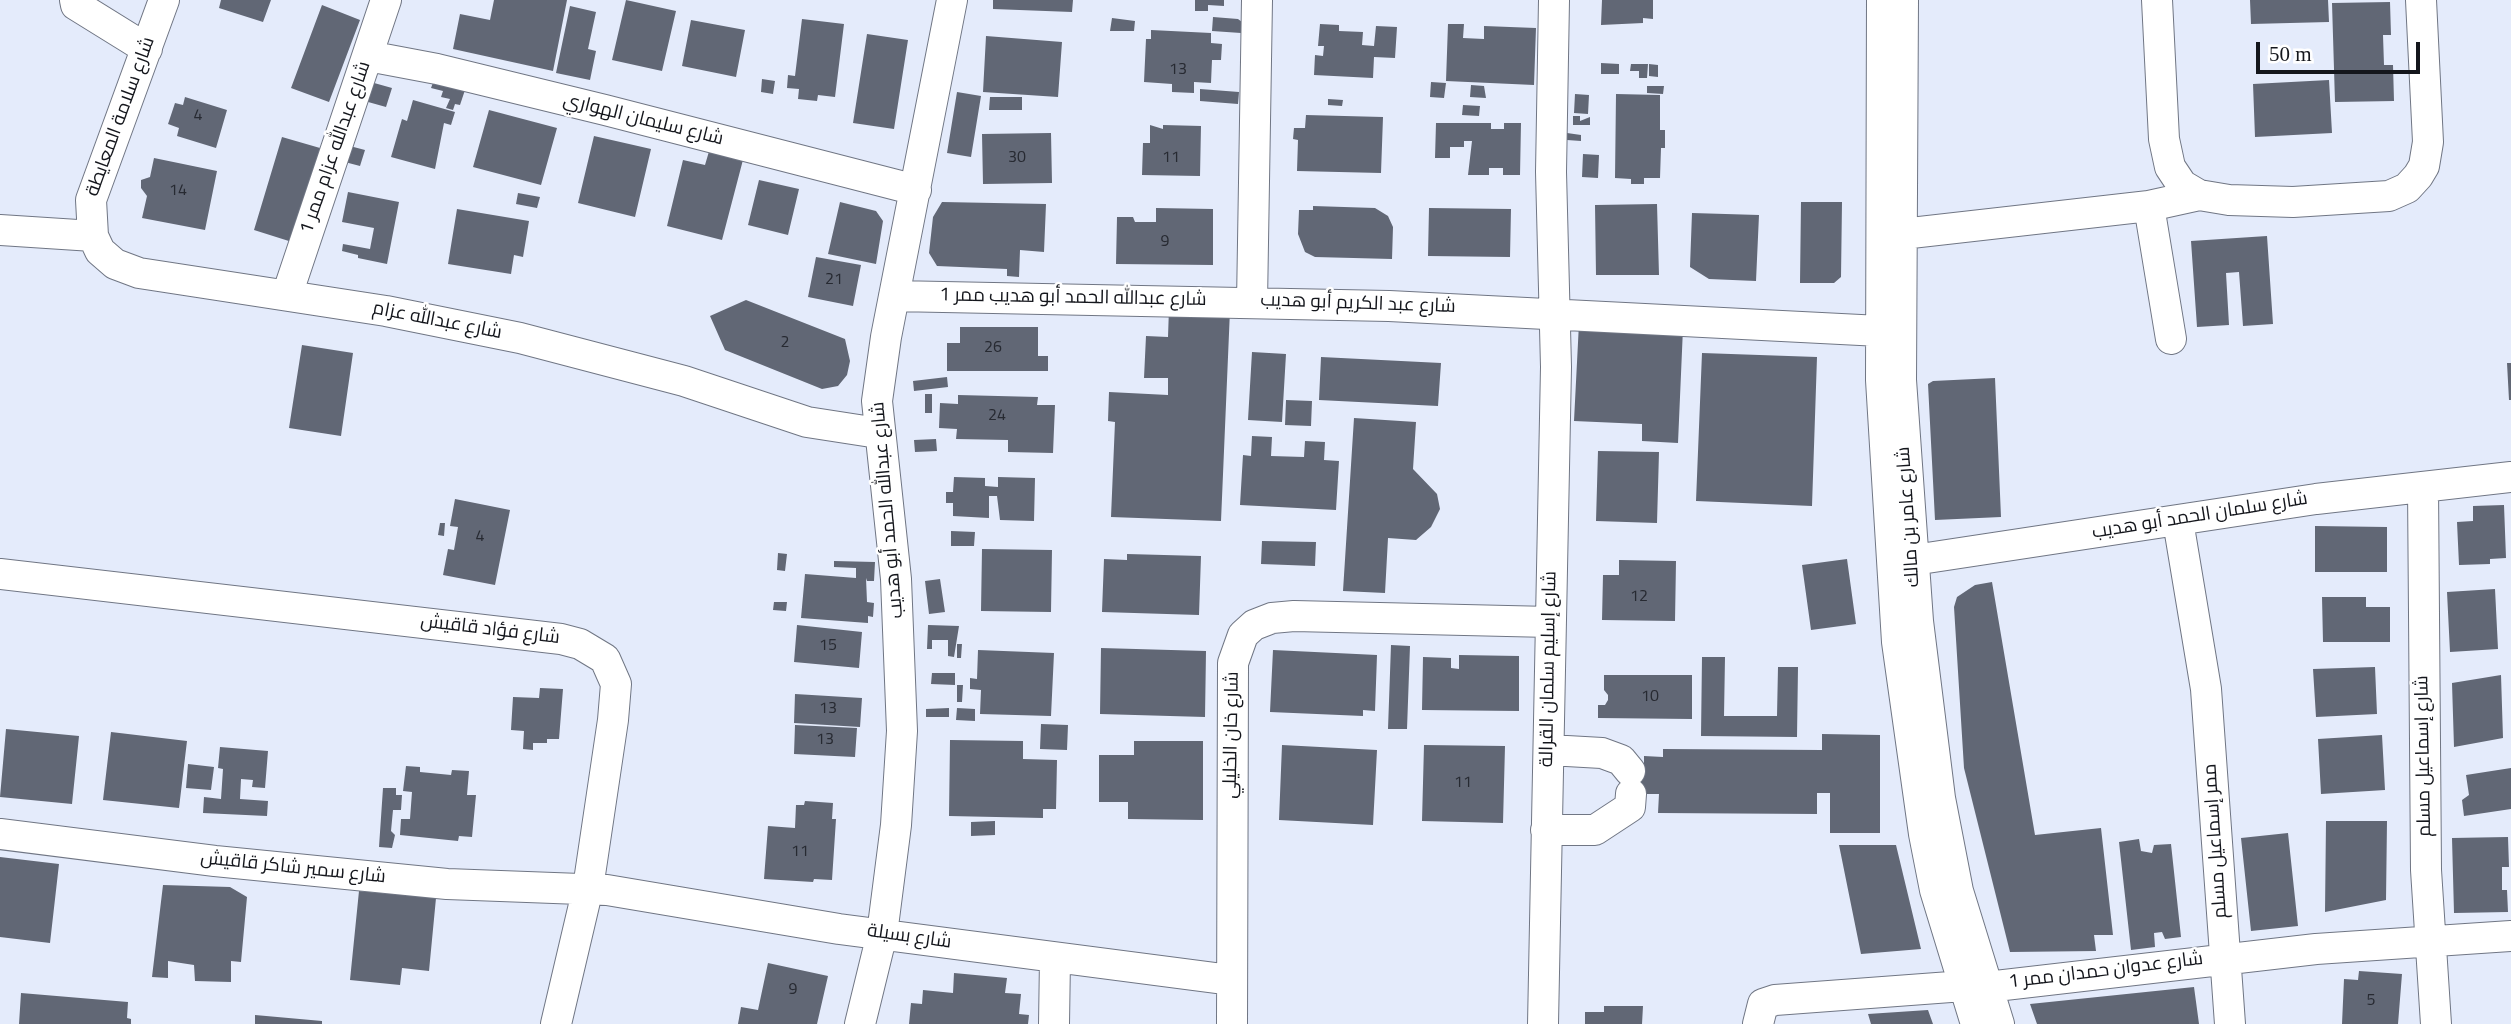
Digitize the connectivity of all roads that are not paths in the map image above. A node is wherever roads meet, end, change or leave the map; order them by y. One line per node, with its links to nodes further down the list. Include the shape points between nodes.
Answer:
1 (75, 0): 11 (street, via 76,5)
2 (164, 0): 11 (street, شارع سلامة المعايطة)
3 (386, 0): 12 (street, شارع عبدالله عزام ممر 1)
4 (952, 0): 13 (street, شارع عبدالله الحمد أبو هديب)
5 (1257, 0): 21 (street, شارع عبد الكريم أبو هديب)
6 (1553, 0): 22 (street, via 1551,173)
7 (1882, 0): 23 (street, شارع عامر بن مالك)
8 (1903, 0): 17 (street, شارع عامر بن مالك)
9 (2157, 0): 14 (street, via 2164,139 2170,167 2182,186)
10 (2421, 0): 14 (street, via 2427,153 2424,166 2407,188 2365,200 2242,201)
11 (147, 49): 18 (street, شارع سلامة المعايطة, via 90,200)
12 (368, 56): 13 (street, شارع سليمان الهواري, via 605,110); 19 (street, شارع عبدالله عزام ممر 1)
13 (916, 190): 20 (street, شارع عبدالله الحمد أبو هديب)
14 (2199, 195): 15 (street)
15 (2149, 206): 17 (street); 24 (street)
16 (0, 230): 18 (street)
17 (1902, 234): 29 (street, شارع عامر بن مالك)
18 (93, 236): 19 (street, شارع عبدالله عزام, via 100,251 115,264 139,273)
19 (288, 295): 25 (street, شارع عبدالله عزام, via 585,353 807,422)
20 (894, 296): 21 (street, شارع عبدالله الحمد أبو هديب ممر 1); 25 (street, شارع عبدالله الحمد أبو هديب, via 880,370)
21 (1252, 303): 22 (street, شارع عبد الكريم أبو هديب)
22 (1556, 314): 23 (street, شارع عبد الكريم أبو هديب); 31 (street, شارع إسليم سلمان القرالة)
23 (1880, 331): 29 (street, شارع عامر بن مالك)
24 (2171, 339)
25 (878, 433): 36 (street, شارع عبدالله الحمد أبو هديب, via 896,579 902,687 896,825)
26 (2511, 477): 27 (street, شارع سلمان الحمد أبو هديب)
27 (2423, 487): 28 (street, شارع سلمان الحمد أبو هديب); 38 (street, شارع إسماعيل مسلم)
28 (2178, 522): 29 (street, شارع سلمان الحمد أبو هديب); 39 (street, ممر إسماعيل مسلم, via 2206,689)
29 (1902, 562): 42 (street, شارع عامر بن مالك, via 1897,642 1924,834 1935,890)
30 (0, 574): 35 (street, شارع فؤاد قاقيش, via 561,639 593,650 611,668 617,684)
31 (1550, 622): 32 (street, شارع إسليم سلمان القرالة); 41 (street, شارع خان الخليلي, via 1294,616 1272,618 1243,635 1233,663)
32 (1549, 750): 33 (street, شارع إسليم سلمان القرالة); 33 (street, via 1602,753 1621,760 1631,782 1630,807 1595,830)
33 (1546, 830): 47 (street, شارع إسليم سلمان القرالة)
34 (0, 834): 35 (street, شارع سمير شاكر قاقيش, via 433,883)
35 (588, 888): 36 (street, شارع بسيلة); 43 (street, شارع فؤاد قاقيش)
36 (882, 934): 40 (street, شارع بسيلة); 44 (street, شارع عبدالله الحمد أبو هديب)
37 (2511, 936): 38 (street)
38 (2430, 940): 39 (street); 52 (street, شارع إسماعيل مسلم)
39 (2225, 958): 42 (street, شارع عدوان حمدان ممر 1); 51 (street, ممر إسماعيل مسلم)
40 (1055, 959): 41 (street, شارع بسيلة); 45 (street)
41 (1231, 980): 46 (street, شارع خان الخليلي)
42 (1975, 987): 48 (street, شارع عدوان حمدان ممر 1, via 1775,1000 1763,1004); 49 (street, شارع عامر بن مالك); 50 (street, شارع عامر بن مالك)
43 (556, 1024)
44 (860, 1024)
45 (1054, 1024)
46 (1232, 1024)
47 (1543, 1024)
48 (1758, 1024)
49 (1976, 1024)
50 (1999, 1024)
51 (2230, 1024)
52 (2436, 1024)

